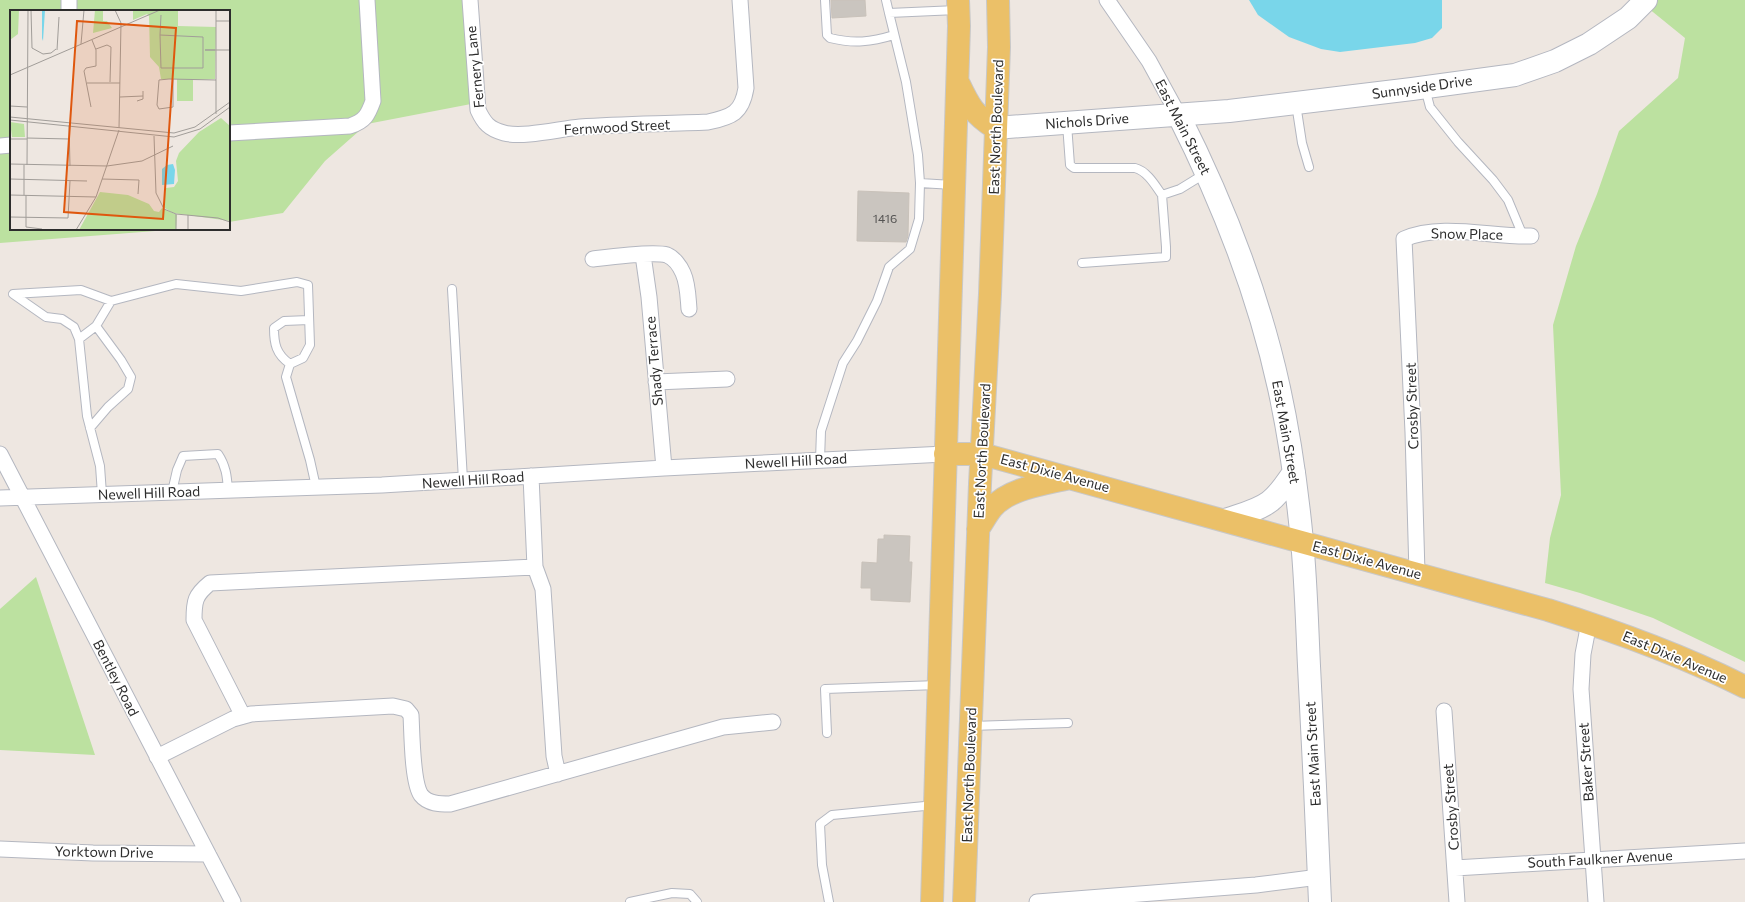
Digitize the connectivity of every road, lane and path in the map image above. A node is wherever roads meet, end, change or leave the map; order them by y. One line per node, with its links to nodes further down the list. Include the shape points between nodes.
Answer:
1 (367, 0): 19 (street, via 373,101 369,113 361,122 350,126)
2 (470, 0): 18 (street, Fernery Lane, via 478,110 483,122)
3 (740, 0): 18 (street, Fernwood Street, via 746,88 744,99 733,115 708,122 580,127 524,134 506,134)
4 (825, 0): 11 (lane, via 827,35 830,38 845,42 866,42)
5 (886, 0): 10 (lane)
6 (998, 0): 17 (main road, East North Boulevard, via 999,47)
7 (1107, 0): 15 (street, East Main Street, via 1148,61)
8 (1646, 0): 13 (street, Sunnyside Drive, via 1628,18 1589,44 1555,61 1515,75)
9 (958, 5): 10 (lane); 12 (main road)
10 (889, 13): 11 (lane)
11 (894, 35): 24 (lane, via 906,82)
12 (957, 80): 17 (main road, via 970,106 980,118); 25 (main road)
13 (1424, 87): 14 (street, Sunnyside Drive); 27 (lane, via 1430,107 1493,180 1508,200)
14 (1296, 103): 15 (street, Sunnyside Drive); 22 (lane, via 1302,143)
15 (1178, 114): 16 (street, Nichols Drive); 23 (street, East Main Street)
16 (1067, 122): 17 (street, Nichols Drive); 26 (lane, via 1070,165 1074,168 1140,169 1152,180)
17 (995, 128): 44 (main road, East North Boulevard)
18 (492, 129)
19 (230, 133)
20 (10, 145): 21 (street)
21 (0, 146)
22 (1309, 167)
23 (1206, 172): 26 (lane, via 1180,189); 47 (street, East Main Street, via 1232,235 1264,328 1279,387)
24 (920, 182): 25 (lane); 45 (lane, via 919,219 910,249 890,267 877,301 843,363 821,431)
25 (954, 185): 43 (main road)
26 (1162, 195): 31 (lane, via 1166,257)
27 (1527, 236): 28 (street, Snow Place, via 1441,232 1416,234)
28 (1404, 239): 61 (street, Crosby Street)
29 (643, 255): 30 (street); 34 (street, via 666,255 679,265 687,288); 40 (street, Shady Terrace)
30 (593, 259)
31 (1082, 263)
32 (452, 289): 50 (lane)
33 (111, 301): 35 (lane, via 176,284 241,290 297,282 308,285); 36 (lane); 37 (lane, via 82,290 13,294 46,317 62,319 74,327)
34 (689, 309)
35 (309, 320): 38 (lane, via 310,345 303,358); 38 (lane, via 284,321 274,328 277,350 282,359)
36 (96, 326): 37 (lane); 41 (lane, via 131,377 128,389)
37 (79, 339): 41 (lane)
38 (290, 364): 51 (lane, via 286,377)
39 (727, 379): 40 (street)
40 (656, 382): 46 (street, Shady Terrace)
41 (90, 428): 54 (lane, via 100,466)
42 (0, 454): 55 (street, Bentley Road)
43 (945, 454): 44 (main road, East Dixie Avenue); 45 (street, Newell Hill Road); 63 (main road)
44 (982, 454): 49 (main road, East Dixie Avenue); 58 (main road, East North Boulevard)
45 (820, 460): 46 (street, Newell Hill Road)
46 (664, 468): 48 (street, Newell Hill Road)
47 (1294, 472): 57 (street, via 1280,492 1268,503); 59 (street, East Main Street)
48 (531, 476): 50 (street, Newell Hill Road); 60 (street)
49 (1072, 478): 57 (main road, East Dixie Avenue); 58 (main road, via 1007,496 992,507)
50 (463, 480): 51 (street, Newell Hill Road)
51 (316, 487): 52 (street, Newell Hill Road)
52 (228, 490): 53 (street, Newell Hill Road); 53 (lane, via 227,472 218,454 183,456)
53 (172, 492): 54 (street, Newell Hill Road)
54 (102, 494): 55 (street, Newell Hill Road)
55 (23, 497): 56 (street, Newell Hill Road); 71 (street, Bentley Road)
56 (0, 498)
57 (1225, 520): 59 (main road, East Dixie Avenue)
58 (978, 528): 69 (main road, East North Boulevard)
59 (1302, 542): 61 (main road, East Dixie Avenue); 79 (street, East Main Street)
60 (535, 567): 66 (street, via 210,583 198,592 194,620); 72 (street, via 543,589 554,756)
61 (1417, 573): 62 (main road, East Dixie Avenue)
62 (1589, 623): 64 (main road, East Dixie Avenue, via 1689,661); 77 (street, Baker Street, via 1581,689)
63 (939, 685): 70 (lane, via 825,689); 73 (main road)
64 (1745, 687)
65 (1444, 712): 78 (street, Crosby Street)
66 (243, 716): 71 (street); 72 (street, via 393,706 406,709 411,714 416,780 421,796 432,803 450,804)
67 (773, 722): 72 (street, via 723,727)
68 (1068, 723): 69 (lane)
69 (971, 726): 86 (main road, East North Boulevard)
70 (827, 733)
71 (157, 757): 76 (street, Bentley Road)
72 (558, 774)
73 (935, 805): 84 (lane, via 832,815 820,824 822,865); 85 (main road)
74 (0, 849): 76 (street, Yorktown Drive)
75 (1745, 851): 77 (street, South Faulkner Avenue)
76 (208, 854): 81 (street, Bentley Road)
77 (1593, 860): 78 (street, South Faulkner Avenue); 90 (street, Baker Street)
78 (1456, 868): 89 (street, Crosby Street)
79 (1319, 877): 80 (street); 88 (street, East Main Street)
80 (1081, 901): 87 (street)
81 (233, 902)
82 (630, 902): 83 (lane, via 672,893 690,894)
83 (697, 902)
84 (828, 902)
85 (932, 902)
86 (964, 902)
87 (1037, 902)
88 (1320, 902)
89 (1457, 902)
90 (1596, 902)

